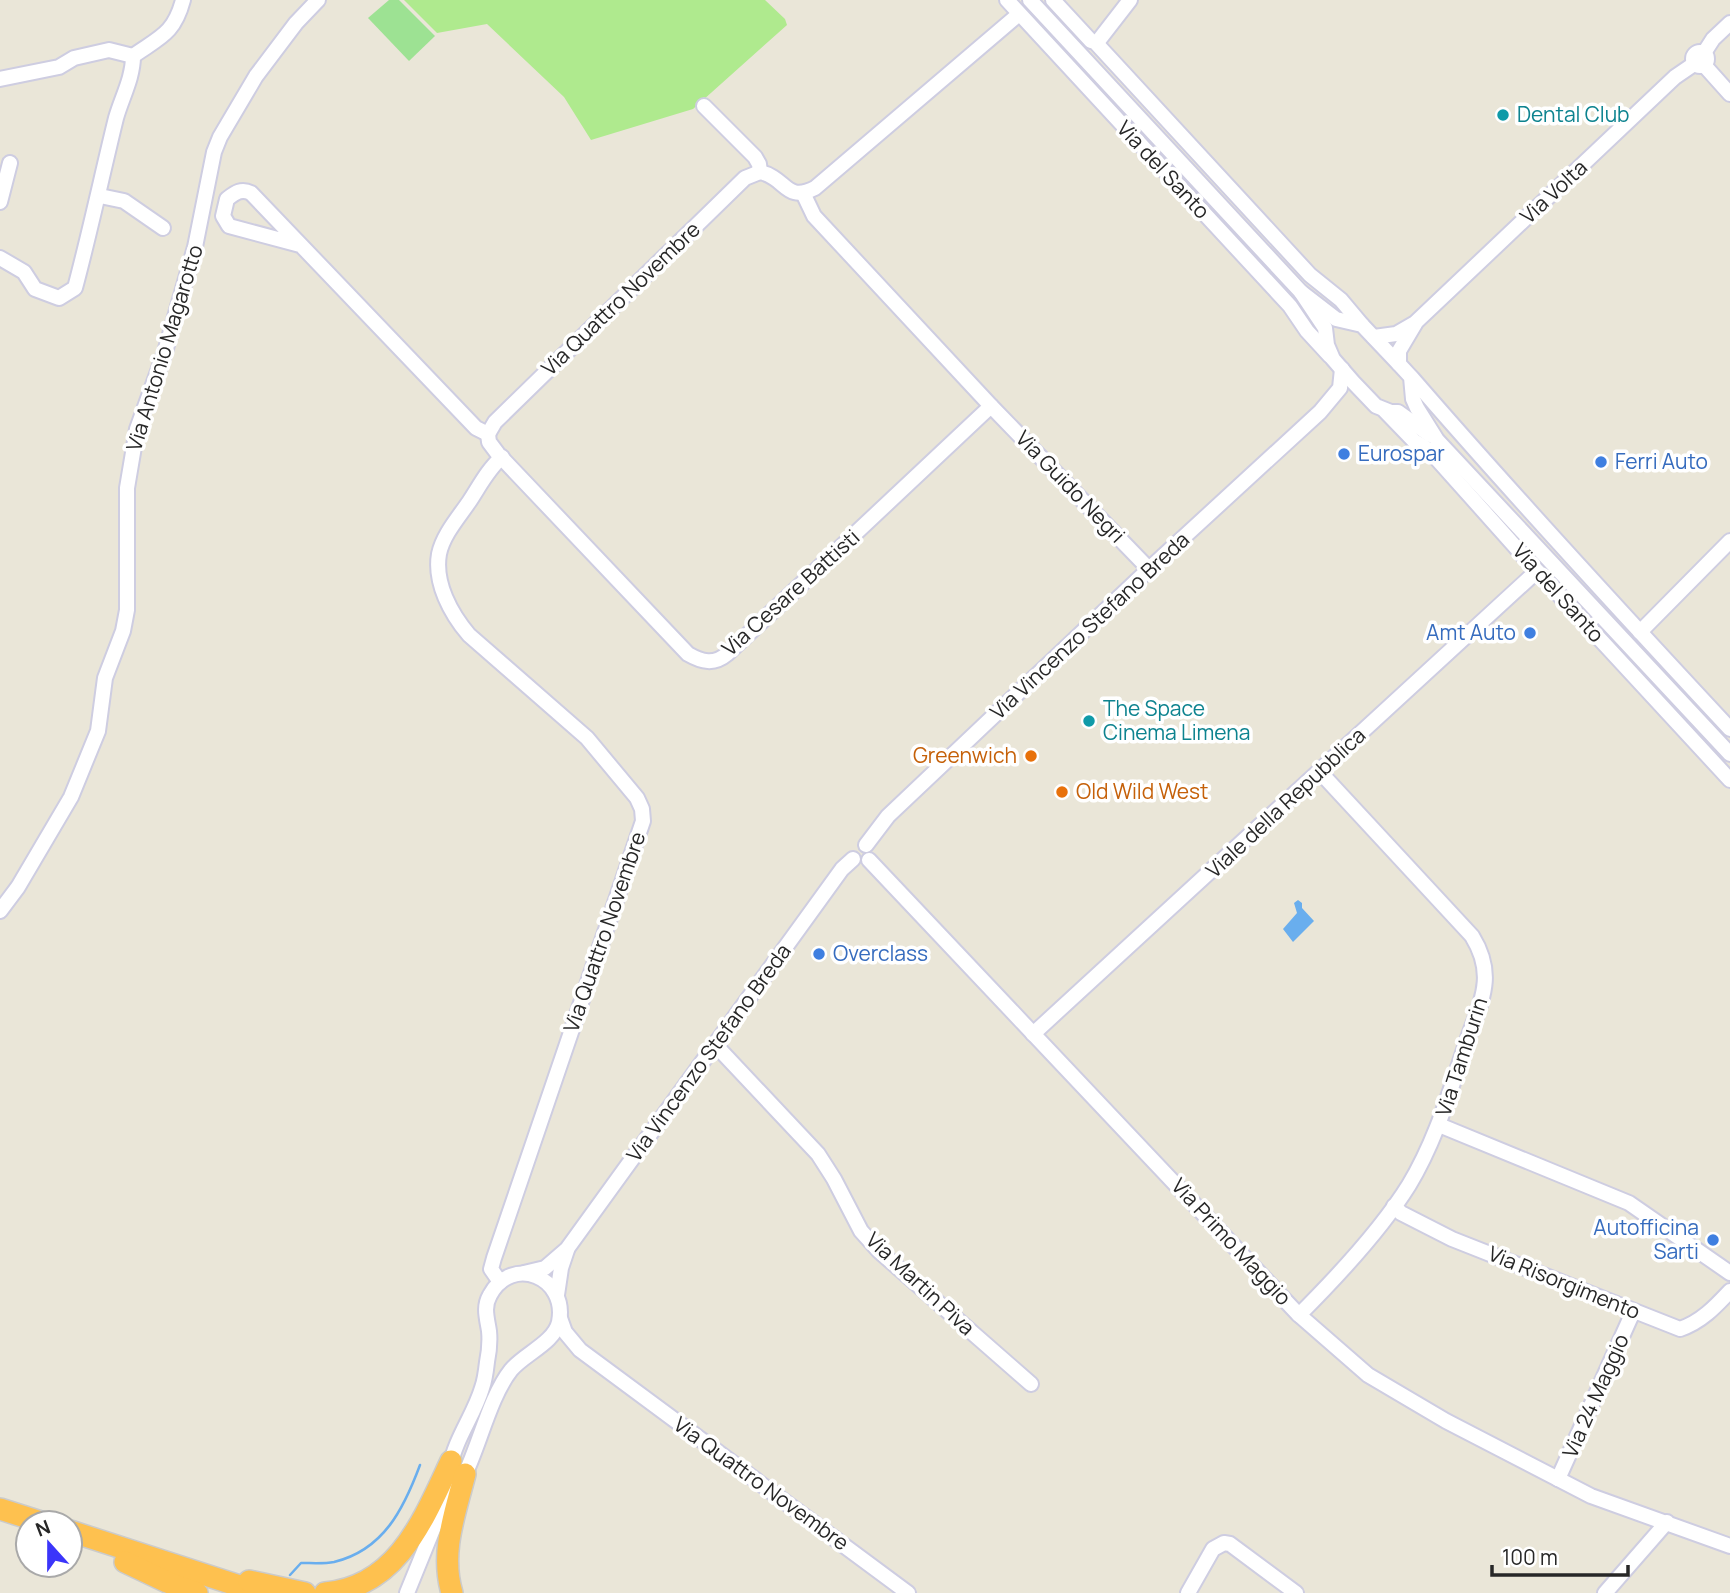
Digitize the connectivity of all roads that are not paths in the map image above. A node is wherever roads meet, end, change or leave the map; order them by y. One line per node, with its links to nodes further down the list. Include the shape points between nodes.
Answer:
1 (183, 0): 10 (street, via 167,34)
2 (318, 0): 55 (street, Via Antonio Magarotto, via 256,76 214,152 192,260 137,429 127,488 127,610 105,678 98,731 71,797)
3 (1007, 0): 7 (street, Via del Santo)
4 (1030, 0): 13 (street)
5 (1053, 0): 9 (street)
6 (1130, 0): 9 (street)
7 (1019, 14): 15 (street, Via del Santo); 19 (street, via 815,188)
8 (1730, 23): 11 (street, Via Volta, via 1713,39)
9 (1095, 42): 28 (street, Via del Santo, via 1224,184)
10 (133, 56): 12 (street, via 102,51); 20 (street)
11 (1701, 61): 14 (street); 27 (street, Via Volta, via 1675,77)
12 (0, 79)
13 (1106, 83): 15 (street); 25 (street)
14 (1730, 94)
15 (1094, 95): 31 (street, Via del Santo, via 1290,306)
16 (705, 106): 18 (street, via 755,158)
17 (10, 163): 21 (street)
18 (761, 172): 19 (street, via 793,193); 39 (street, Via Quattro Novembre, via 734,188 495,422)
19 (803, 193): 36 (street, via 814,216)
20 (100, 196): 22 (street, via 124,201); 24 (street, via 75,288 68,293 59,298 35,289 24,272)
21 (0, 202)
22 (163, 228)
23 (300, 245): 23 (street, Via Cesare Battisti, via 251,193 239,191 227,199 223,216 229,226); 39 (street, Via Cesare Battisti, via 476,428)
24 (0, 258)
25 (1301, 292): 26 (street); 30 (street, Via del Santo)
26 (1345, 322): 28 (street); 30 (street)
27 (1415, 323): 29 (street, via 1396,334); 32 (street, via 1399,351)
28 (1362, 325): 29 (street, Via del Santo)
29 (1374, 337): 32 (street, Via del Santo)
30 (1328, 339): 31 (street, Via del Santo, via 1328,350)
31 (1337, 364): 34 (street, Via del Santo); 38 (street, Via Vincenzo Stefano Breda, via 1340,388)
32 (1399, 364): 33 (street, Via del Santo)
33 (1411, 377): 35 (street); 42 (street, Via del Santo)
34 (1368, 398): 37 (street, Via del Santo); 38 (street, Via Vincenzo Stefano Breda, via 1347,396)
35 (1413, 399): 37 (street, via 1406,408); 40 (street)
36 (990, 406): 41 (street, Via Cesare Battisti, via 727,654 711,661 688,654); 45 (street, Via Guido Negri)
37 (1391, 411): 40 (street, Via del Santo); 46 (street, Via del Santo, via 1409,436 1429,450)
38 (1321, 412): 45 (street, Via Vincenzo Stefano Breda)
39 (488, 434): 41 (street, Via Cesare Battisti)
40 (1437, 439): 43 (street)
41 (502, 457): 63 (street, Via Quattro Novembre, via 447,535 439,554 442,590 469,635 587,738 636,798 643,821 491,1269)
42 (1543, 524): 43 (street); 47 (street, Via del Santo)
43 (1529, 537): 49 (street)
44 (1730, 541): 47 (street)
45 (1149, 569): 52 (street, Via Vincenzo Stefano Breda, via 888,816)
46 (1537, 571): 50 (street, Viale della Repubblica); 51 (street, Via del Santo)
47 (1640, 632): 48 (street, Via del Santo)
48 (1730, 729)
49 (1730, 754)
50 (1320, 772): 56 (street, Viale della Repubblica); 58 (street, Via Tamburin, via 1465,927 1483,957 1486,984)
51 (1730, 780)
52 (866, 845): 53 (street, Via Vincenzo Stefano Breda, via 853,848); 54 (street, via 871,852)
53 (853, 859): 54 (street, via 860,863); 57 (street, Via Vincenzo Stefano Breda)
54 (869, 860): 56 (street, Via Primo Maggio)
55 (0, 911)
56 (1033, 1034): 67 (street, Via Primo Maggio)
57 (714, 1046): 60 (street, Via Vincenzo Stefano Breda); 71 (street, Via Martin Piva, via 818,1154 861,1230 879,1251)
58 (1439, 1125): 59 (street, Via Tamburin); 62 (street, via 1629,1203)
59 (1394, 1206): 66 (street, Via Risorgimento, via 1452,1239); 67 (street, Via Tamburin)
60 (567, 1249): 61 (street, Via Vincenzo Stefano Breda, via 545,1268); 65 (street, Via Vincenzo Stefano Breda)
61 (524, 1273): 63 (street, Via Vincenzo Stefano Breda); 65 (street, via 551,1284)
62 (1730, 1273)
63 (500, 1282): 72 (street, via 489,1296 485,1314 490,1347 483,1387)
64 (1730, 1291): 66 (street, Via Risorgimento, via 1703,1317 1680,1328)
65 (557, 1296): 68 (street, Via Vincenzo Stefano Breda)
66 (1633, 1312): 73 (street, Via 24 Maggio)
67 (1299, 1315): 73 (street, Via Primo Maggio, via 1385,1387)
68 (560, 1318): 69 (street, via 558,1327); 70 (street, Via Quattro Novembre)
69 (542, 1343): 70 (street, Via Quattro Novembre); 72 (street, via 509,1372)
70 (580, 1350): 86 (street, Via Quattro Novembre)
71 (1031, 1384)
72 (458, 1468): 83 (highway, via 408,1545 383,1570 356,1586); 84 (street); 85 (highway, via 447,1551)
73 (1558, 1479): 74 (street, Via Primo Maggio, via 1591,1496)
74 (1667, 1522): 76 (street, Via Primo Maggio); 89 (street)
75 (84, 1537): 78 (highway)
76 (1730, 1546)
77 (84, 1547): 78 (highway)
78 (129, 1557): 79 (highway, via 167,1582); 80 (highway); 81 (highway); 82 (highway, via 171,1559)
79 (197, 1593)
80 (222, 1593)
81 (261, 1593)
82 (305, 1593)
83 (326, 1593)
84 (407, 1593)
85 (452, 1593)
86 (908, 1593)
87 (1188, 1593): 88 (street, via 1213,1549 1224,1543)
88 (1296, 1593)
89 (1605, 1593)

